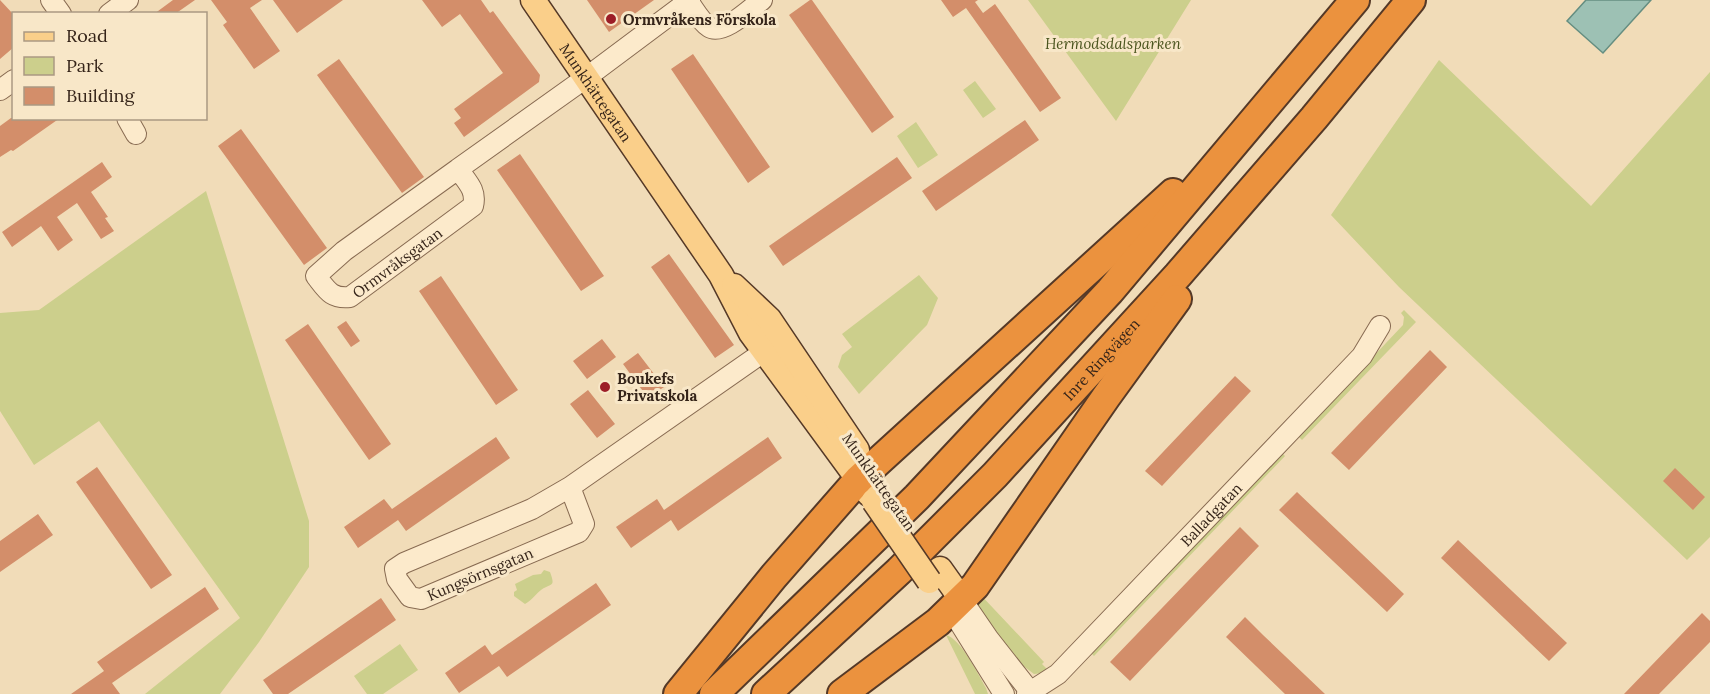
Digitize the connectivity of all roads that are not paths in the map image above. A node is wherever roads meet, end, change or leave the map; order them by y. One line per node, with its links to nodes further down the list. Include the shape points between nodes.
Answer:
1 (128, 0): 7 (street)
2 (533, 0): 9 (main road, Munkhättegatan)
3 (762, 0): 6 (street, Ormvråksgatan, via 716,30 708,27)
4 (1355, 0): 8 (highway)
5 (1411, 0): 10 (highway, Inre Ringvägen)
6 (689, 1): 9 (street, Ormvråksgatan)
7 (112, 12)
8 (1300, 67): 14 (highway); 19 (highway, via 1110,291 1022,386 917,497)
9 (586, 77): 11 (street, Ormvråksgatan); 13 (main road, Munkhättegatan, via 721,275 751,333)
10 (1314, 118): 16 (highway, via 1113,387 975,586); 20 (highway, Inre Ringvägen, via 1178,275 995,475 899,571)
11 (458, 170): 11 (street, Ormvråksgatan, via 471,187 473,206 350,297 332,295 316,276 344,251)
12 (1380, 326): 17 (street, Balladgatan, via 1362,356 1058,674)
13 (773, 345): 14 (main road, Munkhättegatan); 15 (street, Kungsörnsgatan)
14 (872, 485): 16 (main road, Munkhättegatan, bridge); 18 (highway, via 774,576)
15 (570, 487): 15 (street, Kungsörnsgatan, via 532,509 404,563 395,569 397,579 410,597 421,599 579,532 584,524)
16 (956, 604): 17 (street); 21 (highway); 22 (street)
17 (1030, 693)
18 (678, 694)
19 (714, 694)
20 (766, 694)
21 (842, 694)
22 (1004, 694)

